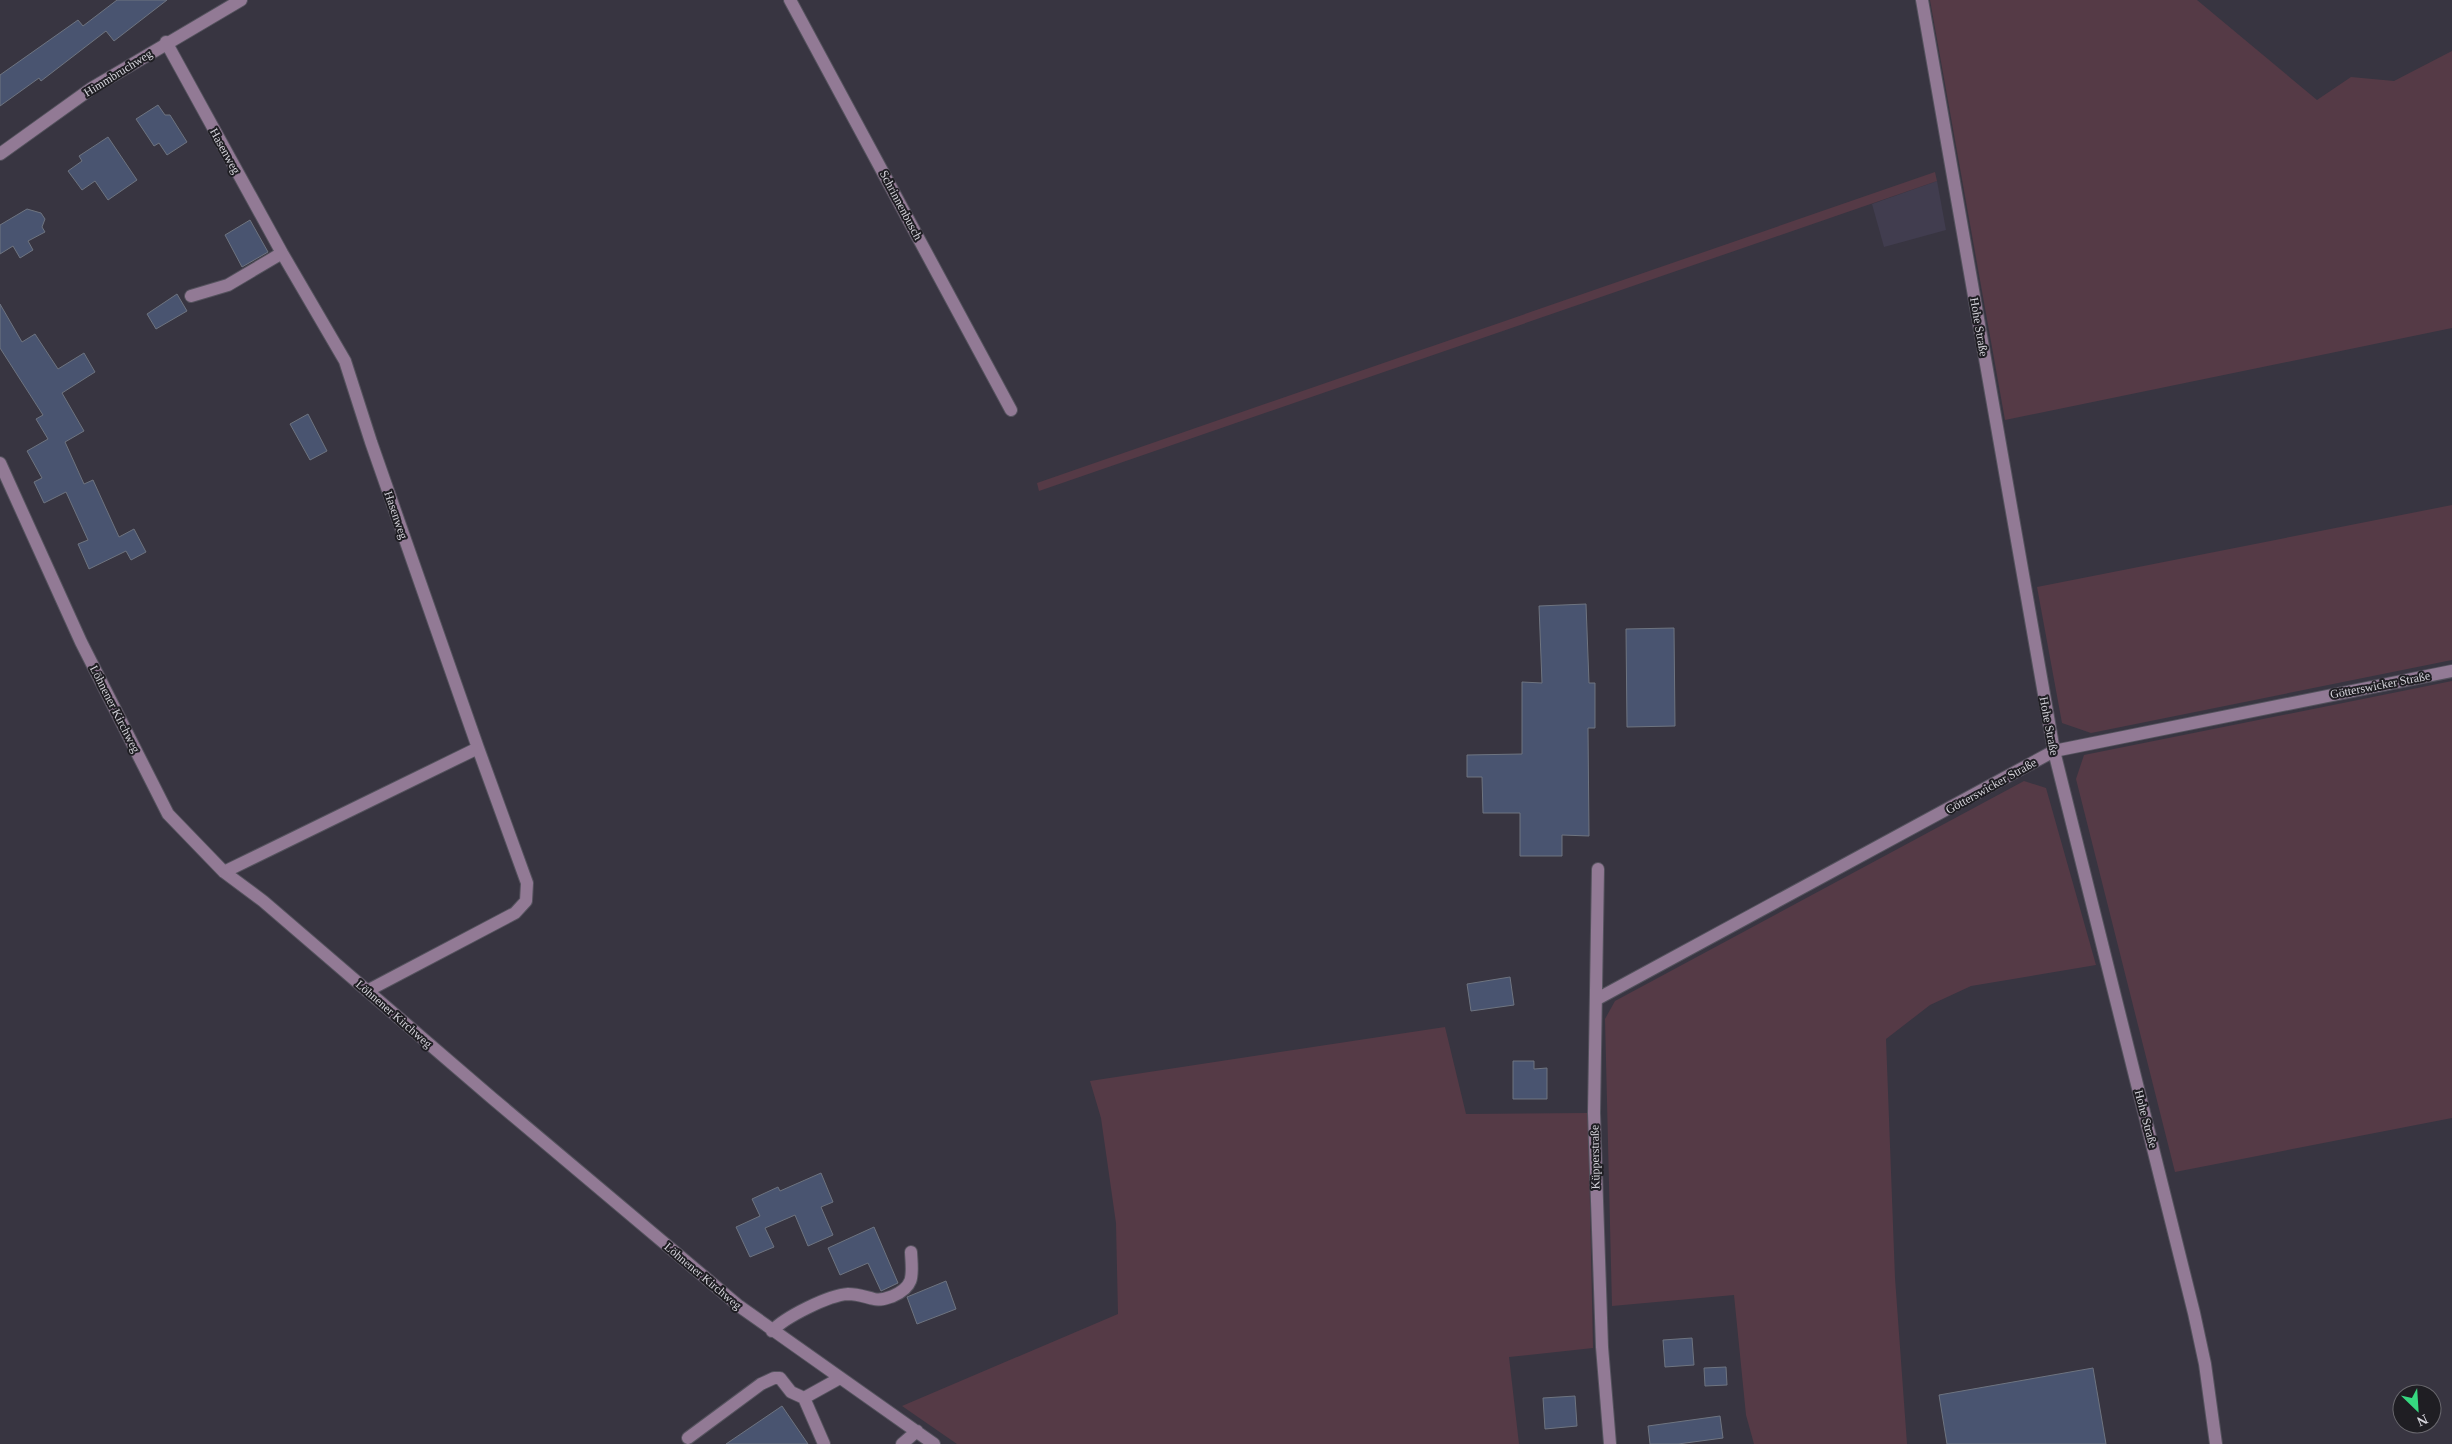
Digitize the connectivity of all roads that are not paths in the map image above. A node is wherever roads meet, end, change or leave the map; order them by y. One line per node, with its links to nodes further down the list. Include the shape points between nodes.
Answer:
1 (241, 0): 4 (street, Himmbruchweg)
2 (790, 0): 8 (street, Schrinnenbusch)
3 (1922, 0): 12 (street, Hohe Straße)
4 (166, 42): 5 (street, Himmbruchweg, via 92,88); 6 (street, Hasenweg)
5 (0, 154)
6 (282, 253): 7 (street, via 228,285); 11 (street, Hasenweg, via 345,361)
7 (191, 296)
8 (1011, 410)
9 (0, 463): 14 (street, Löhnener Kirchweg, via 81,642 168,814)
10 (2452, 671): 12 (street, Götterswicker Straße)
11 (478, 748): 14 (street); 15 (street, Hasenweg, via 527,883 526,901 515,913)
12 (2054, 751): 16 (street, Götterswicker Straße); 27 (street, Hohe Straße, via 2194,1313)
13 (1598, 869): 16 (street, Küpperstraße)
14 (224, 872): 15 (street, Löhnener Kirchweg, via 263,901)
15 (367, 991): 18 (street, Löhnener Kirchweg, via 696,1270)
16 (1597, 999): 26 (street, Küpperstraße, via 1594,1113 1597,1230)
17 (911, 1252): 18 (street, via 910,1285 900,1293 884,1300 864,1295 837,1296 781,1321)
18 (772, 1330): 19 (street, Löhnener Kirchweg)
19 (840, 1378): 20 (street); 21 (street, Löhnener Kirchweg)
20 (804, 1398): 22 (street, via 791,1392 780,1378 774,1378 760,1384); 23 (street)
21 (917, 1431): 24 (street); 25 (street, Löhnener Kirchweg)
22 (688, 1438)
23 (824, 1444)
24 (902, 1444)
25 (934, 1444)
26 (1610, 1444)
27 (2216, 1444)

